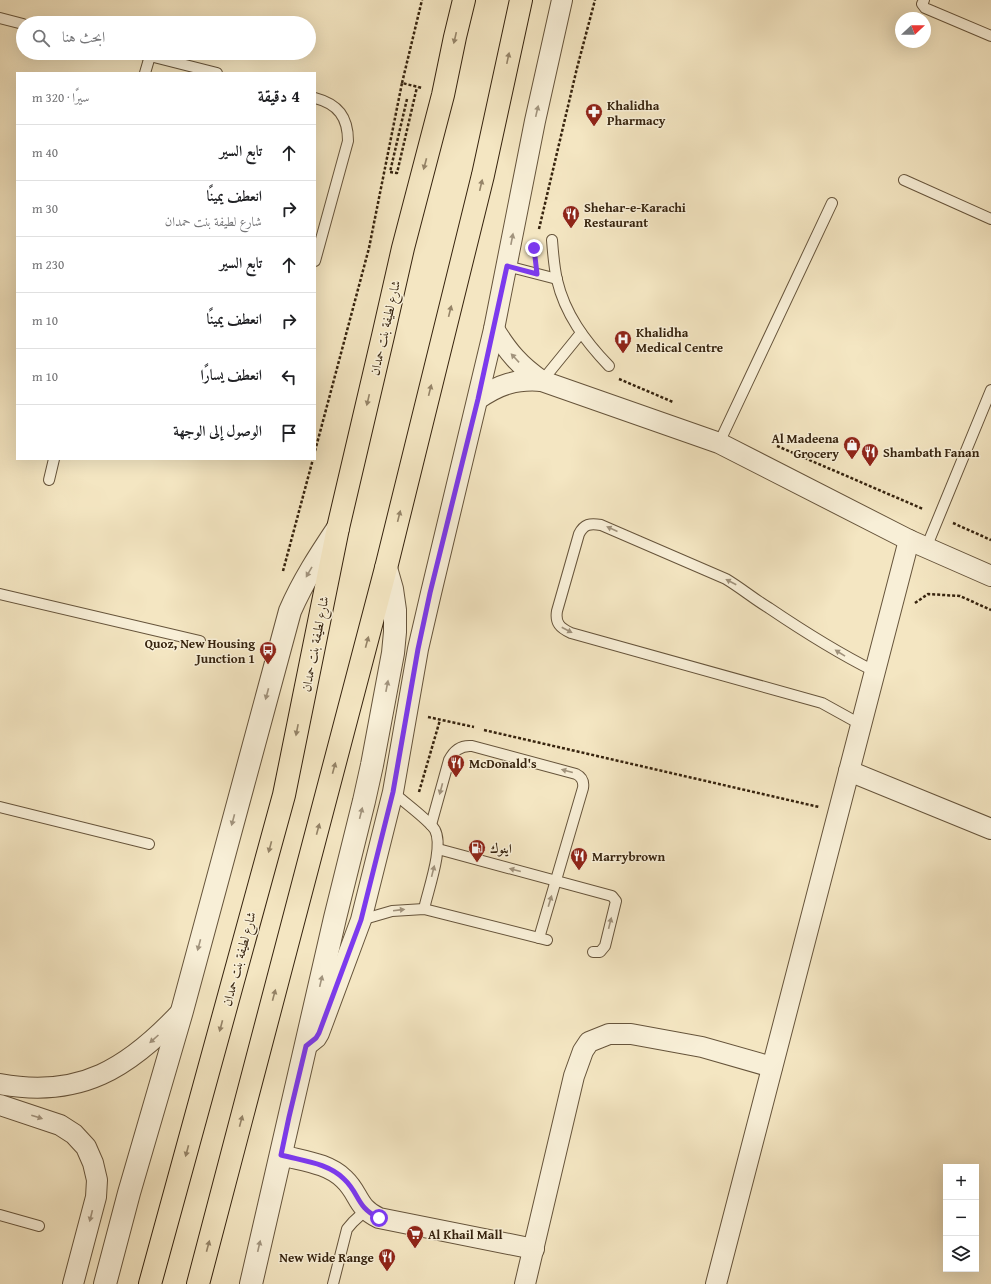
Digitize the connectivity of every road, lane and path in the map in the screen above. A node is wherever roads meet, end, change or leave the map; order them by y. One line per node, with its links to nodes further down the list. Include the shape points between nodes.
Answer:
1 (422, 0): 14 (path)
2 (464, 0): 40 (main road, شارع لطيفة بنت حمدان, one-way to 40)
3 (521, 0): 43 (main road, one-way to 3, via 482,182)
4 (562, 0): 23 (street, one-way to 4)
5 (595, 0): 20 (path)
6 (924, 0): 9 (lane, via 924,8)
7 (0, 18): 8 (lane)
8 (16, 22)
9 (991, 36)
10 (149, 60): 12 (lane)
11 (166, 60): 13 (lane)
12 (146, 72)
13 (213, 72)
14 (402, 83): 16 (path, via 417,87 397,173 390,172); 35 (path, via 368,248)
15 (316, 98): 22 (lane, via 328,102 344,118 348,129 348,141)
16 (407, 99)
17 (904, 180): 19 (lane)
18 (832, 203): 33 (lane)
19 (991, 219)
20 (538, 234)
21 (552, 240): 24 (lane)
22 (316, 257)
23 (507, 266): 24 (lane); 25 (street)
24 (557, 279): 26 (lane, via 563,298)
25 (494, 329): 29 (street, one-way to 25, via 514,359); 31 (street)
26 (581, 333): 27 (lane); 29 (lane)
27 (609, 366)
28 (617, 378): 32 (path)
29 (542, 381): 31 (street, via 502,385); 33 (street)
30 (991, 390): 39 (lane)
31 (478, 399): 51 (street, via 430,593)
32 (676, 403)
33 (719, 443): 42 (street)
34 (771, 443): 39 (path)
35 (316, 447)
36 (54, 460): 38 (lane)
37 (313, 460): 45 (path, via 279,585)
38 (49, 480)
39 (939, 516): 41 (path); 42 (lane)
40 (338, 528): 45 (street, one-way to 45); 79 (main road, شارع لطيفة بنت حمدان, one-way to 79, via 284,795)
41 (991, 540)
42 (918, 544): 44 (street); 48 (street)
43 (386, 568): 68 (street, one-way to 43, via 364,801 393,653 395,610); 80 (main road, one-way to 43)
44 (991, 576)
45 (299, 589): 67 (street, one-way to 67, via 283,635)
46 (0, 594): 49 (lane)
47 (991, 610): 48 (path, via 960,596 928,594)
48 (887, 624): 50 (street)
49 (200, 641)
50 (874, 671): 53 (street); 53 (lane, one-way to 53, via 771,610 726,579 601,525 593,523 584,526 579,534 557,611 558,624 563,629 822,703)
51 (407, 712): 52 (path); 55 (street)
52 (440, 720): 57 (path); 58 (path)
53 (860, 724): 54 (street)
54 (849, 771): 58 (street); 60 (street)
55 (393, 792): 57 (lane); 65 (street)
56 (0, 807): 61 (lane)
57 (414, 811): 59 (lane)
58 (839, 811): 69 (street)
59 (431, 825): 62 (lane, via 437,837); 63 (lane, one-way to 59, via 583,786 581,778 576,774 472,746 460,747 451,754)
60 (991, 829)
61 (149, 844)
62 (438, 849): 63 (lane, one-way to 62); 64 (lane, one-way to 62)
63 (556, 880): 64 (lane, one-way to 63, via 543,939); 66 (lane, one-way to 63, via 600,952 604,948 615,899 610,895)
64 (424, 909): 65 (lane, one-way to 64, via 392,911)
65 (361, 920): 68 (street, via 319,1033)
66 (593, 952)
67 (182, 1012): 70 (street, one-way to 70, via 147,1046 100,1076 64,1086 27,1087); 78 (street)
68 (306, 1046): 72 (street)
69 (772, 1067): 76 (street, via 702,1047 631,1034 609,1034 589,1042 574,1076); 84 (street)
70 (0, 1084)
71 (0, 1105): 77 (street, one-way to 77, via 60,1125 74,1134 86,1147 93,1163 97,1180 96,1197)
72 (281, 1155): 73 (street, via 324,1166 336,1172 346,1180); 81 (street, one-way to 72)
73 (366, 1210): 76 (street, via 379,1218); 82 (lane, via 347,1229)
74 (0, 1215): 75 (lane)
75 (38, 1226)
76 (534, 1249): 83 (street)
77 (74, 1284)
78 (105, 1284)
79 (150, 1284)
80 (198, 1284)
81 (251, 1284)
82 (333, 1284)
83 (525, 1284)
84 (716, 1284)

